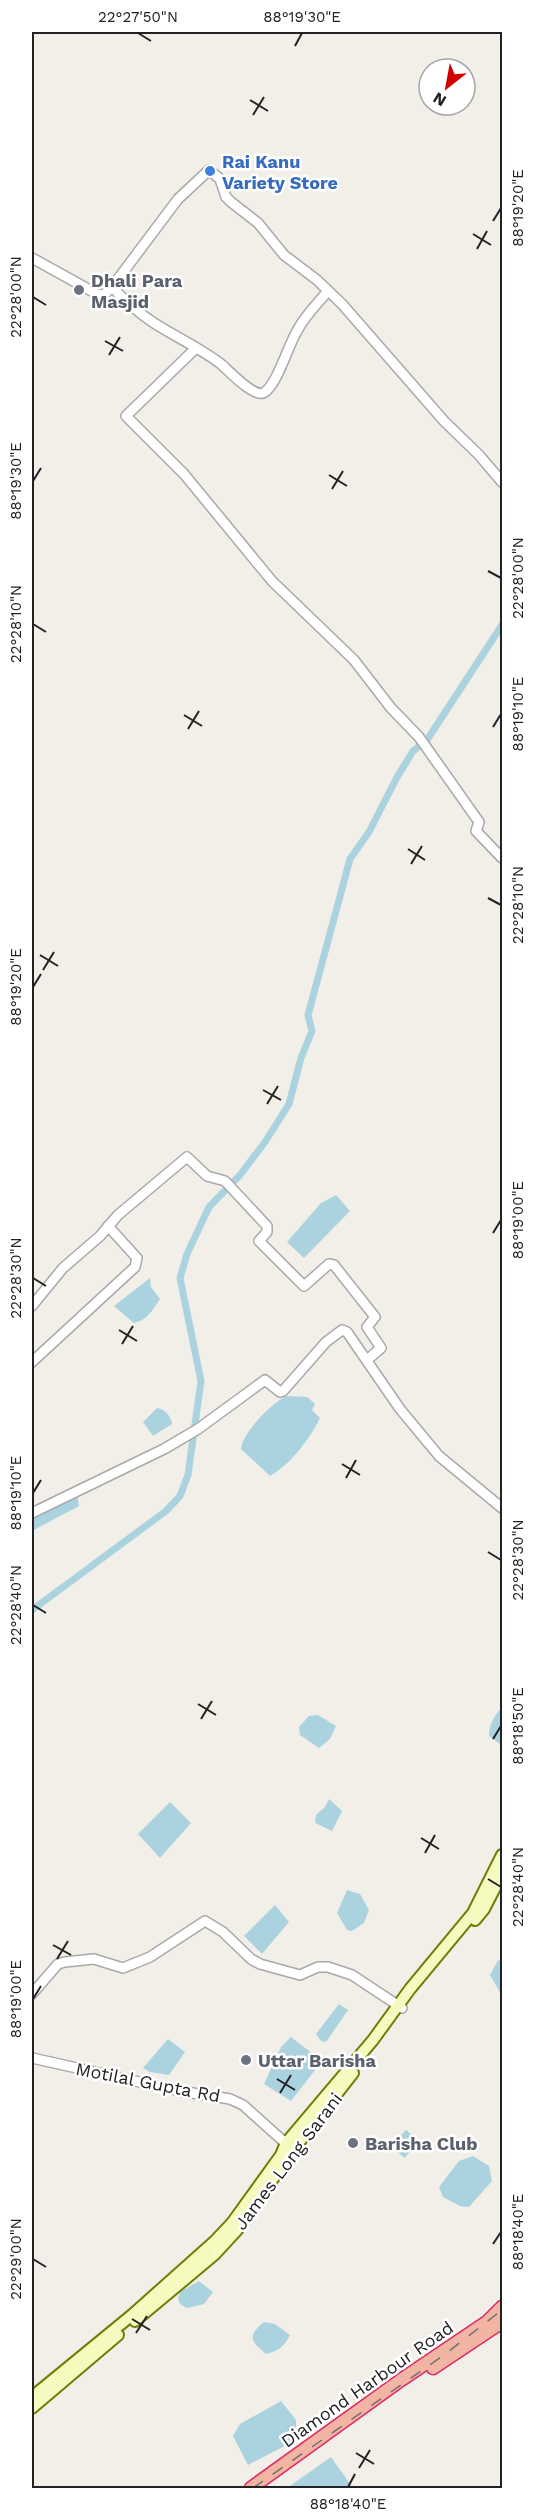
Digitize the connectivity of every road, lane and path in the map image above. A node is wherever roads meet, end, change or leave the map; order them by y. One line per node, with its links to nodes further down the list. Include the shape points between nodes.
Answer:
1 (32, 258): 2 (street, via 97,294 105,295)
2 (112, 287): 3 (street, via 178,199 209,170 219,179 226,197); 4 (street, via 147,318)
3 (328, 291): 4 (street, via 297,329 267,392 257,393 245,386); 5 (street)
4 (196, 348): 6 (street, via 126,416 184,474 272,581 354,660 424,744 479,822 476,831)
5 (502, 482)
6 (502, 858)
7 (108, 1226): 8 (street, via 63,1268); 9 (street, via 185,1157 192,1160 207,1176 228,1184 267,1226 259,1241 304,1286 331,1263 375,1317 367,1327 381,1348); 10 (street, via 137,1258 135,1267)
8 (32, 1306)
9 (367, 1360): 11 (street, via 400,1409 440,1456); 12 (street, via 342,1330 326,1342 283,1391 265,1380 194,1431)
10 (32, 1362)
11 (502, 1508)
12 (32, 1513)
13 (502, 1855): 16 (main road, via 473,1914)
14 (502, 1874): 16 (main road, James Long Sarani, via 484,1909)
15 (32, 1994): 16 (street, via 58,1964 88,1959 123,1968 150,1957 205,1921 260,1964 300,1975 328,1967 352,1975)
16 (400, 2007): 18 (main road, James Long Sarani)
17 (32, 2058): 18 (street, Motilal Gupta Rd, via 230,2099)
18 (289, 2147): 22 (main road, via 215,2241); 23 (main road, James Long Sarani, via 260,2201 214,2255)
19 (502, 2307): 21 (highway, Diamond Harbour Road)
20 (502, 2322): 21 (highway, Diamond Harbour Road)
21 (442, 2357): 24 (highway, Diamond Harbour Road); 25 (highway, Diamond Harbour Road)
22 (32, 2397)
23 (32, 2408)
24 (251, 2488)
25 (263, 2488)

